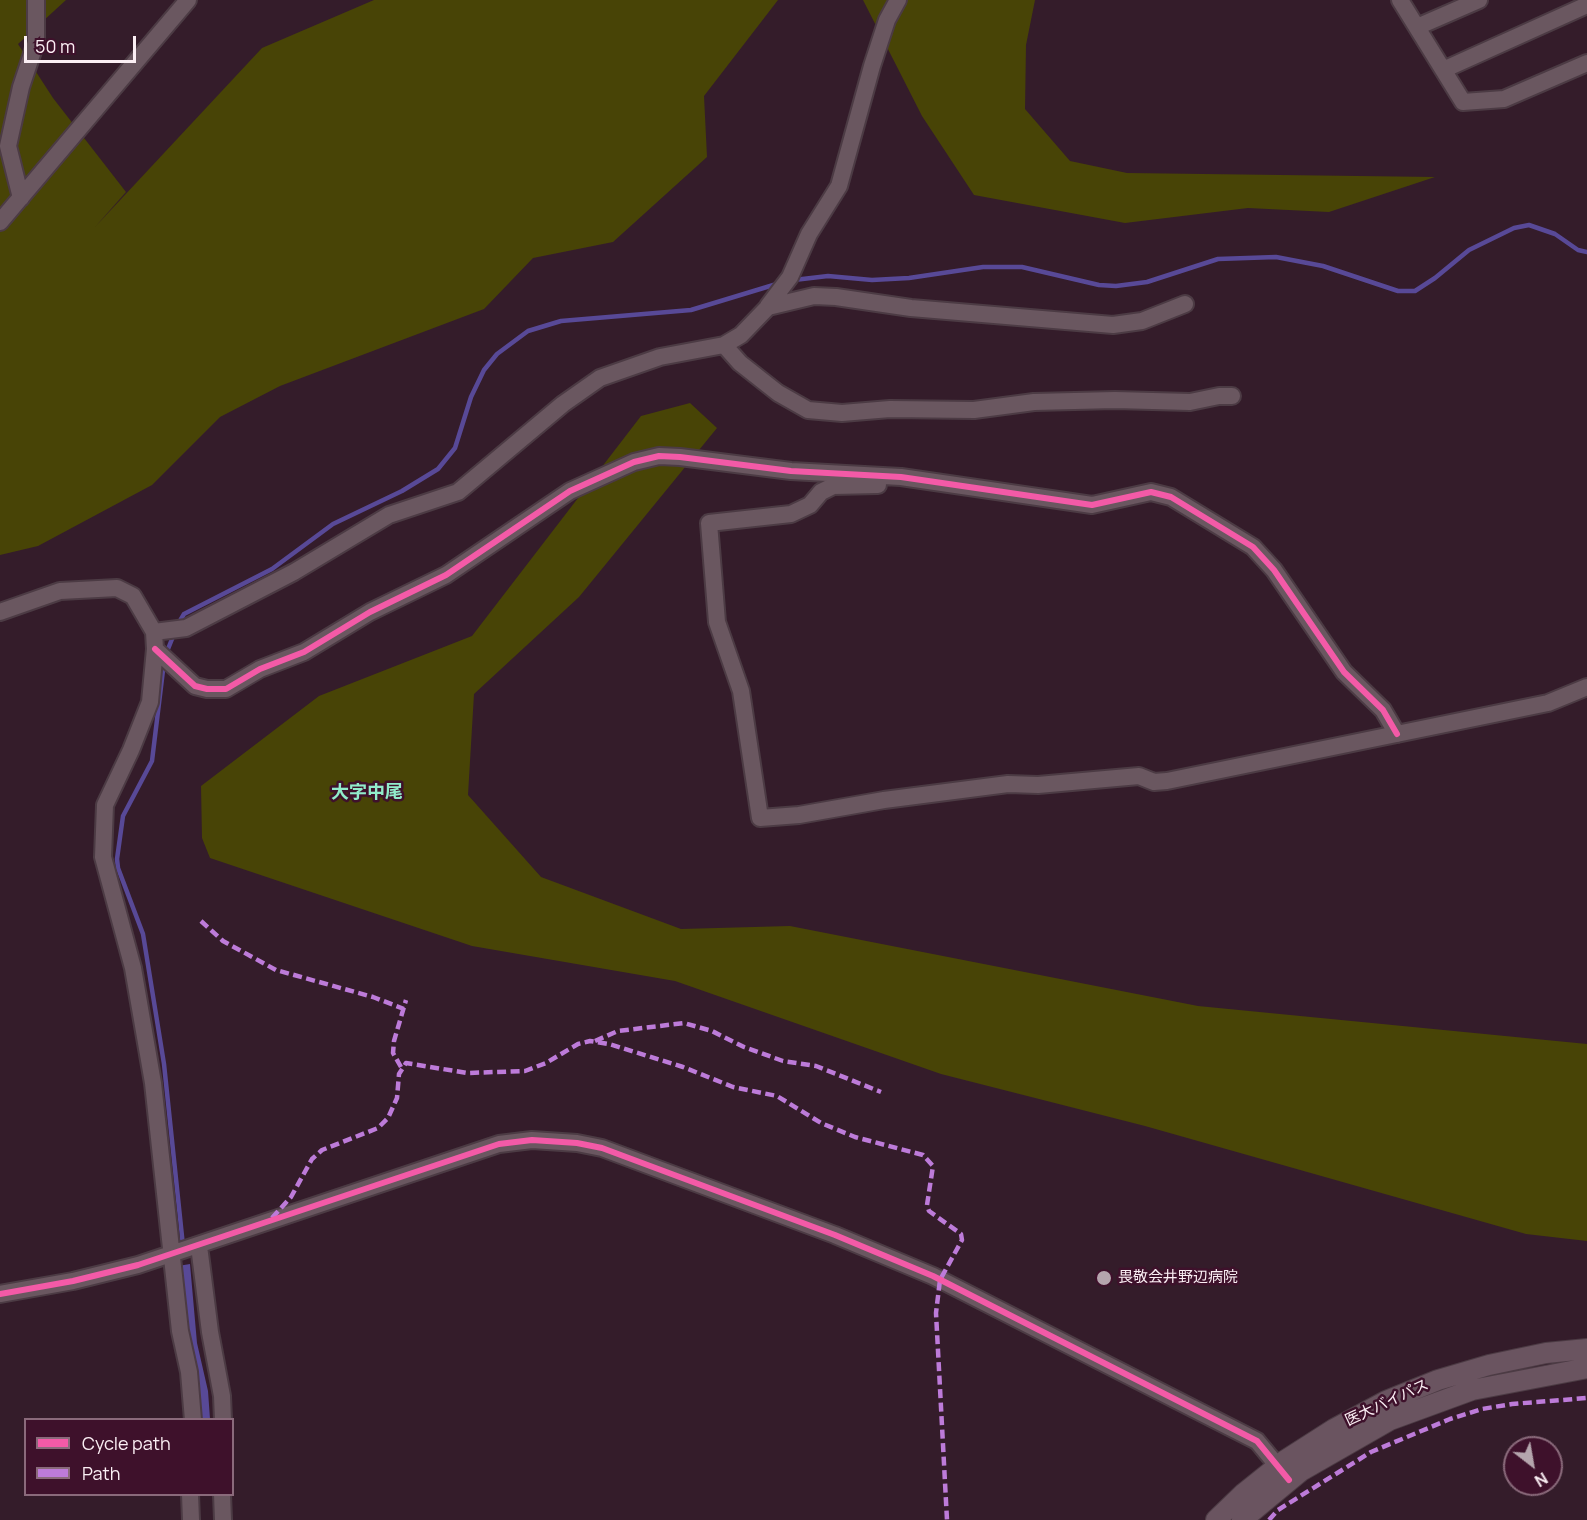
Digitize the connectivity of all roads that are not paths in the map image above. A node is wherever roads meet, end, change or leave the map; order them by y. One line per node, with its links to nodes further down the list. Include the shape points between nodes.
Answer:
1 (36, 0): 10 (street, via 36,42 8,146)
2 (188, 0): 10 (street)
3 (898, 0): 13 (street, via 872,66 839,186 812,228 787,283)
4 (1400, 0): 7 (street)
5 (1479, 0): 7 (street)
6 (1587, 4): 9 (street)
7 (1417, 27): 9 (street)
8 (1587, 63): 9 (street, via 1504,99 1463,102)
9 (1443, 70)
10 (21, 198): 11 (street)
11 (0, 222)
12 (1185, 304): 13 (street, via 1142,321 1113,325 911,308 822,296)
13 (768, 307): 14 (street, via 741,335)
14 (724, 345): 15 (street, via 778,393 808,410 974,410 1034,402 1190,402); 18 (street, via 660,357 600,378 458,492 389,515 294,572 186,628)
15 (1232, 396)
16 (901, 477): 18 (street, via 791,471 680,456 647,458 570,491 446,575 370,612 304,652 260,669 226,688 195,686); 20 (street, via 1092,505 1150,492 1171,497 1253,547 1274,570 1344,672 1383,710); 20 (street, via 884,485 833,486 821,492 810,505 791,514 709,523 717,622 741,691 759,818 1008,784 1129,776 1167,781)
17 (0, 612): 18 (street, via 60,591 117,588 133,596)
18 (154, 640): 22 (street, via 146,715 105,805 102,835 105,868 126,936 151,1072)
19 (1587, 687): 20 (street, via 1548,703)
20 (1396, 734)
21 (196, 1247): 22 (street); 27 (street); 28 (street, via 499,1144 555,1140 602,1148 933,1276 1257,1441)
22 (173, 1254): 23 (street, via 105,1274); 26 (street)
23 (0, 1294)
24 (1587, 1349): 28 (main road, 医大バイパス, via 1499,1362 1438,1380 1359,1415)
25 (1587, 1368): 28 (main road, 医大バイパス, via 1500,1383 1418,1408)
26 (193, 1418)
27 (223, 1418)
28 (1283, 1473): 33 (main road, 医大バイパス); 34 (main road, 医大バイパス)
29 (190, 1496): 31 (street)
30 (222, 1496): 32 (street)
31 (191, 1520)
32 (223, 1520)
33 (1216, 1520)
34 (1242, 1520)

